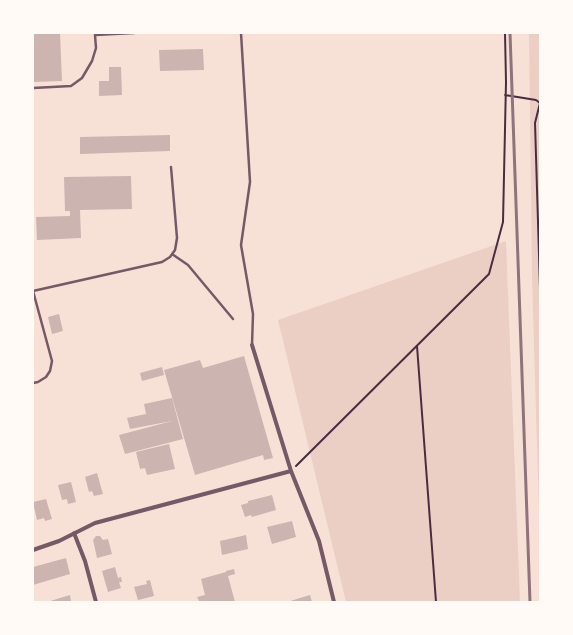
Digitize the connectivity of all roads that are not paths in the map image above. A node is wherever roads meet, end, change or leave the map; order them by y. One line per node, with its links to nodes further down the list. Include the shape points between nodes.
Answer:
1 (134, 33): 3 (lane, via 95,35 96,48 92,62 82,78 71,86)
2 (241, 33): 8 (lane, via 250,182 241,245 253,314)
3 (33, 88)
4 (171, 168): 5 (lane, via 177,238)
5 (172, 254): 6 (lane, via 162,262); 7 (lane, via 188,265)
6 (33, 291): 9 (lane, via 52,361 46,377)
7 (233, 319)
8 (252, 345): 10 (street)
9 (33, 383)
10 (291, 471): 11 (street, via 95,523); 14 (street, via 319,541)
11 (74, 533): 12 (street); 13 (street)
12 (33, 550)
13 (96, 602)
14 (334, 602)

